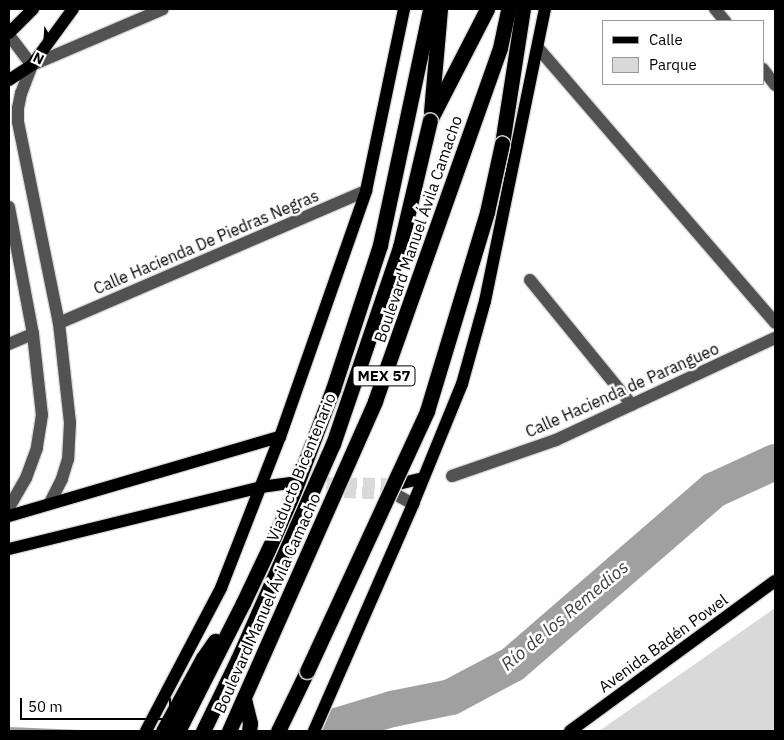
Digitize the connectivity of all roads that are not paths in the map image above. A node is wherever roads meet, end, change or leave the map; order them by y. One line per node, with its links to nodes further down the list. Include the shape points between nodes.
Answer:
1 (32, 9): 13 (main road)
2 (73, 9): 15 (main road)
3 (163, 9): 15 (street)
4 (404, 9): 20 (main road)
5 (430, 9): 41 (highway, Boulevard Manuel Ávila Camacho / MEX 57, via 380,245 314,442 286,512)
6 (440, 9): 19 (highway, Viaducto Bicentenario)
7 (488, 9): 19 (highway, Viaducto Bicentenario)
8 (508, 9): 42 (highway, Boulevard Manuel Ávila Camacho / MEX 57, via 500,48 375,401)
9 (523, 9): 49 (highway, bridge, via 502,144 487,212 427,411)
10 (545, 9): 14 (main road)
11 (715, 9): 12 (street)
12 (724, 20)
13 (9, 34): 15 (street)
14 (538, 48): 24 (street); 31 (main road, via 485,301 462,384)
15 (32, 65): 17 (main road); 23 (street, via 21,92 18,122)
16 (764, 70): 18 (street)
17 (9, 80)
18 (775, 85)
19 (430, 120): 46 (highway, Viaducto Bicentenario, bridge, via 400,247 333,444)
20 (366, 191): 23 (street, Calle Hacienda De Piedras Negras); 29 (main road)
21 (9, 207): 25 (street)
22 (530, 280): 28 (street)
23 (59, 323): 35 (street, via 70,423 68,459)
24 (775, 323)
25 (33, 334): 27 (street); 37 (street, via 42,416 38,448)
26 (775, 338): 28 (street, Calle Hacienda de Parangueo)
27 (9, 344)
28 (632, 405): 30 (street, Calle Hacienda de Parangueo, via 556,440)
29 (280, 437): 32 (main road); 35 (main road)
30 (452, 476)
31 (423, 478): 34 (main road); 36 (main road)
32 (261, 487): 33 (main road); 39 (main road); 43 (main road, via 220,588)
33 (287, 487)
34 (397, 489): 36 (street)
35 (49, 504): 38 (main road)
36 (413, 504): 50 (main road)
37 (9, 508)
38 (9, 516)
39 (9, 549)
40 (775, 581): 51 (main road, Avenida Badén Powel)
41 (243, 603): 44 (highway, via 203,658); 45 (highway, Boulevard Manuel Ávila Camacho / MEX 57)
42 (244, 699): 47 (highway, Boulevard Manuel Ávila Camacho / MEX 57); 48 (highway)
43 (146, 731)
44 (163, 731)
45 (178, 731)
46 (203, 731)
47 (229, 731)
48 (249, 731)
49 (278, 731)
50 (314, 731)
51 (570, 731)

